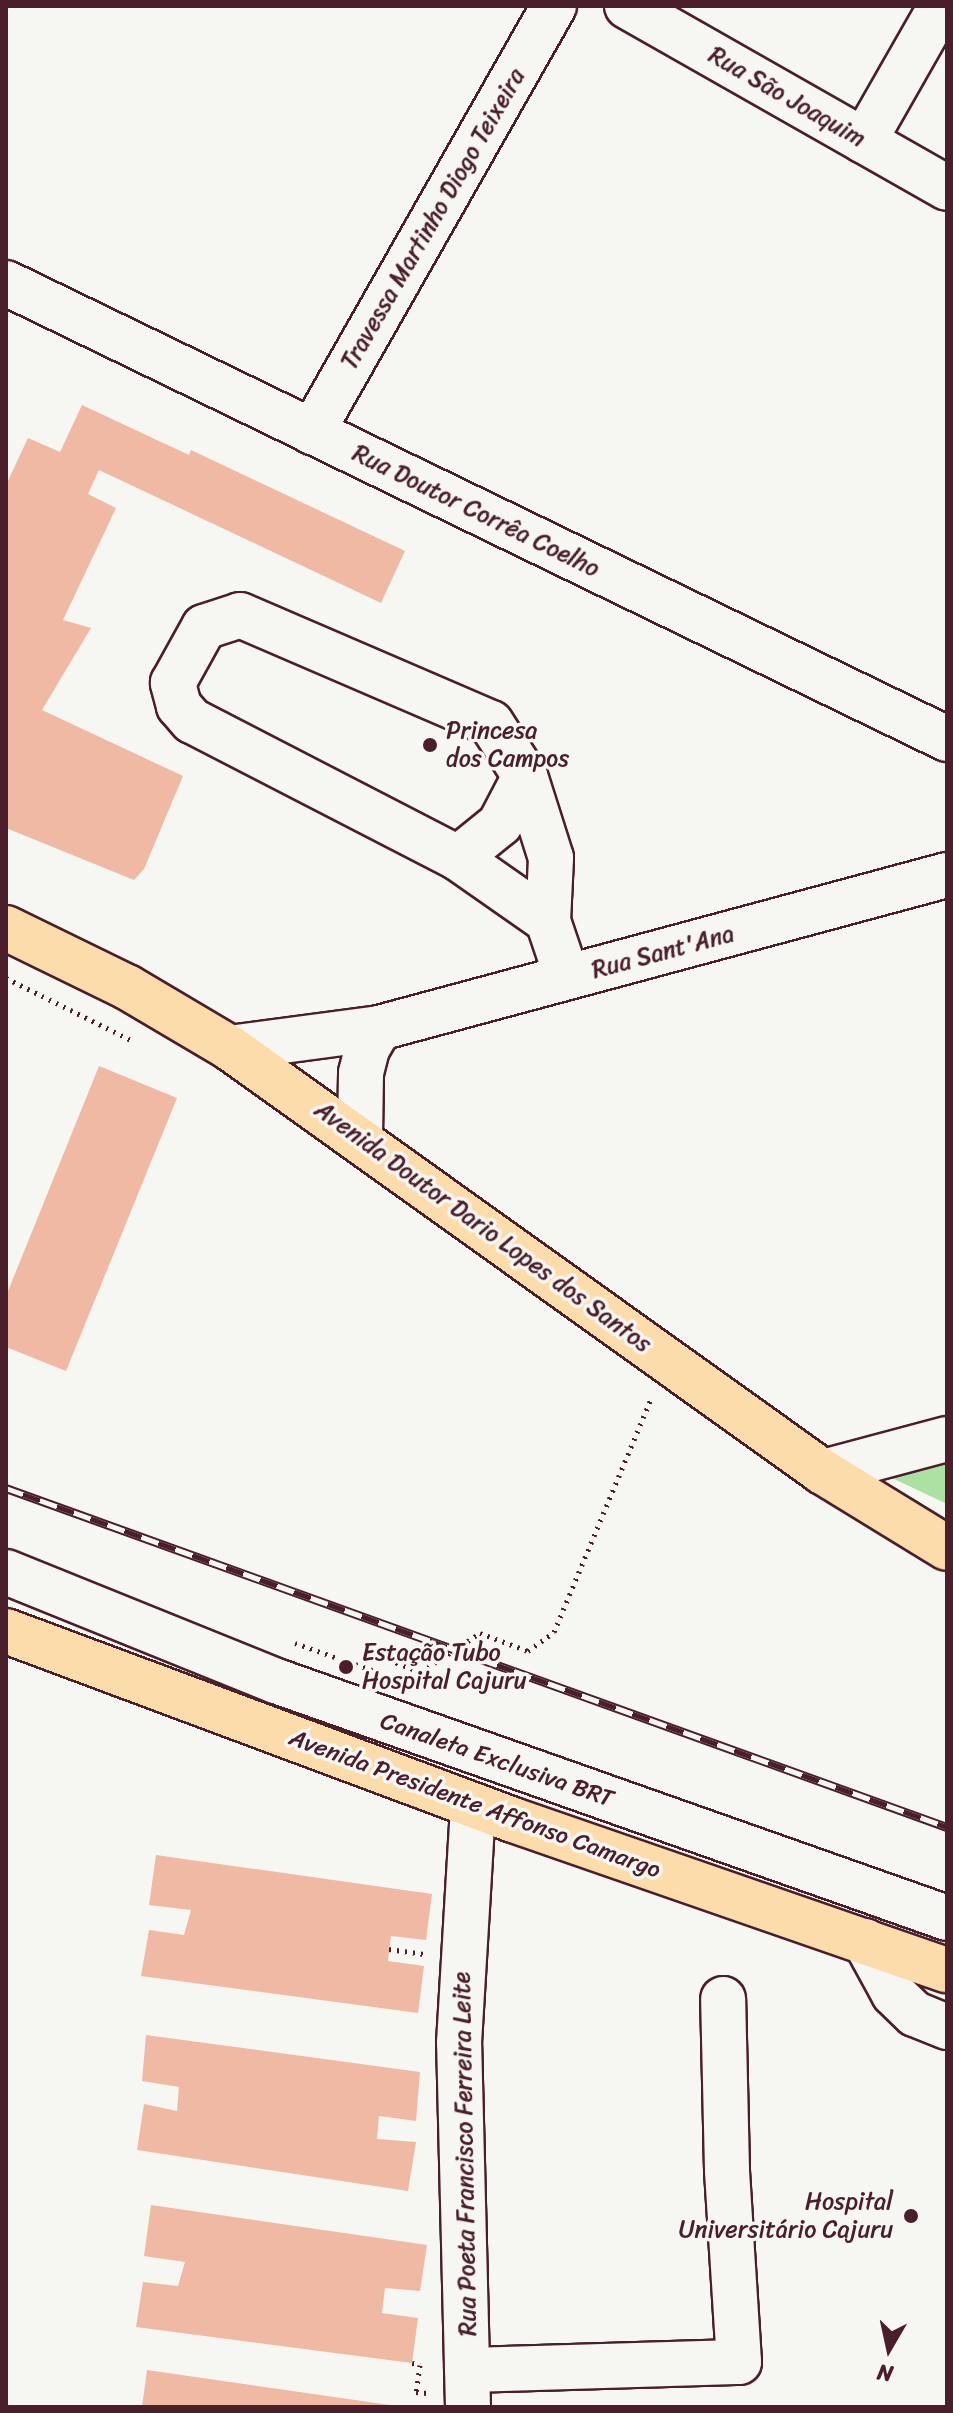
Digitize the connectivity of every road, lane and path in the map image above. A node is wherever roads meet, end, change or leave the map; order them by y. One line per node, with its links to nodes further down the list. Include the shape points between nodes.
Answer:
1 (554, 6): 7 (street, Travessa Martinho Diogo Teixeira)
2 (627, 6): 4 (street, Rua São Joaquim)
3 (941, 6): 4 (street)
4 (864, 141): 5 (street, Rua São Joaquim)
5 (947, 188)
6 (6, 283): 7 (street, Rua Doutor Corrêa Coelho)
7 (312, 432): 8 (street, Rua Doutor Corrêa Coelho)
8 (947, 739)
9 (525, 776): 10 (street, via 500,824); 10 (street, via 491,723 240,615 204,627 173,683 179,706 192,721); 12 (street, via 551,858)
10 (458, 858): 12 (street)
11 (947, 875): 14 (street, Rua Sant'Ana)
12 (548, 921): 14 (street)
13 (6, 928): 16 (main road, Avenida Doutor Dario Lopes dos Santos, via 127,987)
14 (567, 977): 15 (street, Rua Sant'Ana)
15 (379, 1028): 16 (street, Rua Sant'Ana); 17 (street, via 361,1073)
16 (230, 1048): 17 (main road, Avenida Doutor Dario Lopes dos Santos)
17 (360, 1138): 20 (main road, Avenida Doutor Dario Lopes dos Santos)
18 (655, 1388): 24 (path, via 554,1632 528,1651 480,1633 421,1672 381,1657)
19 (947, 1439): 20 (street)
20 (823, 1472): 21 (main road, Avenida Doutor Dario Lopes dos Santos)
21 (947, 1548)
22 (6, 1572): 26 (street, Canaleta Exclusiva BRT, via 289,1686)
23 (6, 1631): 25 (main road, Avenida Presidente Affonso Camargo)
24 (377, 1670)
25 (473, 1805): 27 (main road, Avenida Presidente Affonso Camargo); 31 (street, Rua Poeta Francisco Ferreira Leite, via 459,2043)
26 (947, 1918)
27 (865, 1941): 28 (main road, Avenida Presidente Affonso Camargo); 30 (street, via 894,1994 915,2014)
28 (947, 1970)
29 (723, 1999): 31 (street, via 739,2362)
30 (947, 2027)
31 (468, 2388)

